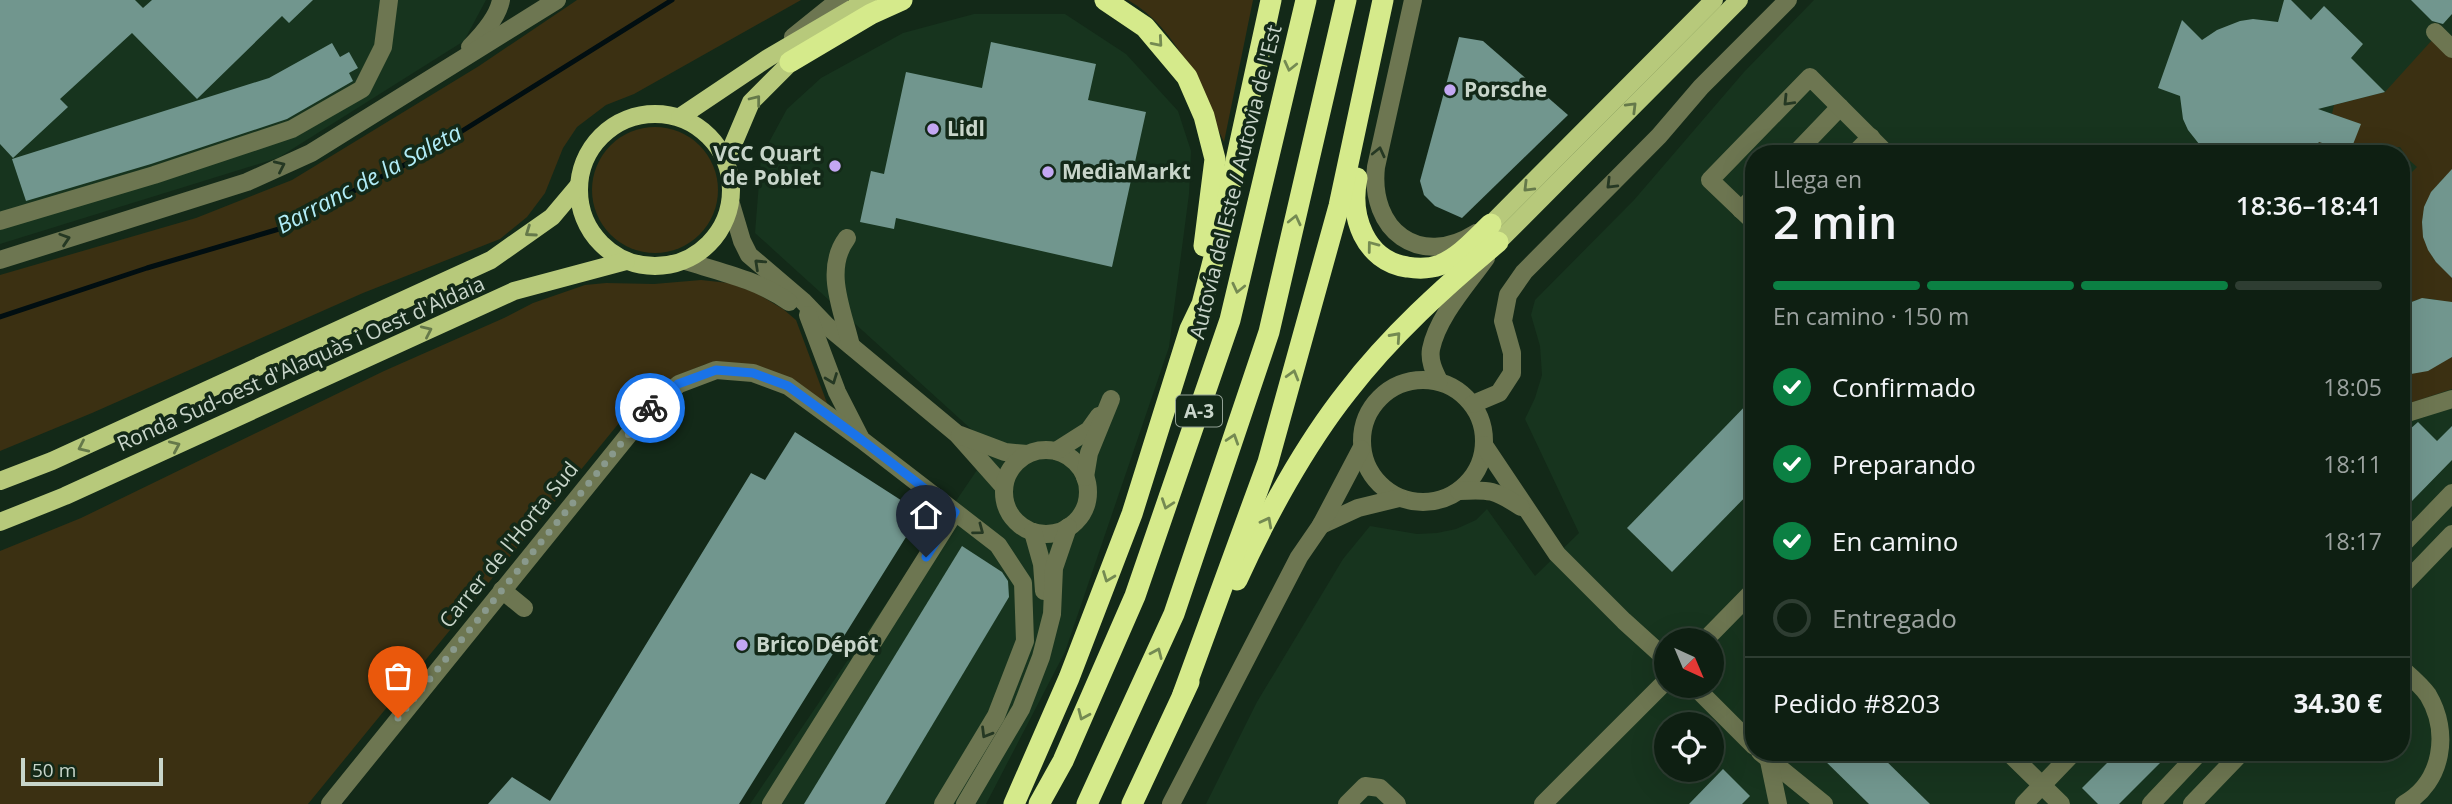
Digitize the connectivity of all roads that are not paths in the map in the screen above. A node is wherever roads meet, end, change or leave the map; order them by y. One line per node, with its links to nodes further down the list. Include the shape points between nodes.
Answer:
1 (388, 0): 31 (street, via 383,47 362,89 292,129)
2 (501, 0): 20 (street, via 482,35)
3 (557, 0): 20 (street)
4 (867, 0): 16 (main road)
5 (902, 0): 19 (highway)
6 (1105, 0): 39 (highway, one-way to 39, via 1145,27 1187,77 1205,116 1214,159)
7 (1271, 0): 39 (highway, via 1220,234 1202,304)
8 (1306, 0): 89 (highway, Autovía del Este / Autovia de l'Est / A-3, one-way to 89, via 1230,320 1135,596 1063,761)
9 (1346, 0): 90 (highway, A-3, one-way to 9, via 1174,614 1269,332)
10 (1383, 0): 74 (highway, one-way to 10, via 1268,462 1339,206)
11 (1391, 0): 32 (highway, one-way to 11, via 1425,269 1381,258 1364,235 1354,210 1354,192)
12 (1413, 0): 32 (street, one-way to 12, via 1451,245 1420,246 1394,230 1376,201 1376,167)
13 (1714, 0): 32 (main road, one-way to 32)
14 (1739, 0): 32 (main road, one-way to 14)
15 (1788, 0): 43 (street, one-way to 43, via 1524,272 1508,295 1503,321 1513,373 1499,393)
16 (839, 9): 19 (main road); 22 (main road)
17 (2435, 32): 18 (street)
18 (2452, 49)
19 (790, 62): 27 (main road, one-way to 19, via 751,103)
20 (450, 67): 34 (street, one-way to 20, via 247,182 311,153)
21 (1840, 107): 23 (street); 24 (street); 30 (street, one-way to 30, via 1810,77 1710,180)
22 (680, 117): 27 (main road, via 699,127); 28 (main road, via 634,117 613,126 595,142)
23 (1871, 137): 25 (street); 26 (street)
24 (1803, 145)
25 (1863, 145)
26 (1879, 145)
27 (726, 160): 29 (main road)
28 (579, 185): 35 (main road, via 581,209 590,231 605,249); 52 (main road, Ronda Sud-oest d'Alaquàs i Oest d'Aldaia, one-way to 52, via 552,217 491,260)
29 (731, 204): 36 (main road, via 722,228 706,247); 38 (street, one-way to 29, via 750,256)
30 (1745, 206)
31 (0, 221)
32 (1494, 233): 41 (street, via 1437,332 1431,350); 74 (highway, one-way to 32, via 1290,476 1347,392)
33 (848, 238): 40 (street, via 839,249 833,278)
34 (0, 260)
35 (626, 261): 36 (main road, via 645,267); 59 (main road, Ronda Sud-oest d'Alaquàs i Oest d'Aldaia, one-way to 35, via 514,291)
36 (685, 261): 37 (street, via 754,282)
37 (808, 315): 38 (street); 46 (street, one-way to 46, via 837,392)
38 (828, 326): 40 (street)
39 (1190, 329): 88 (highway, one-way to 88, via 1132,514)
40 (851, 346): 45 (street)
41 (1439, 381): 43 (street); 48 (street, via 1399,383 1382,394 1362,428)
42 (2452, 399): 44 (street)
43 (1473, 404): 47 (street, via 1484,429)
44 (2410, 412)
45 (957, 434): 50 (street, via 1005,452); 53 (street)
46 (862, 440): 58 (street); 66 (street, Carrer de l'Horta Sud, via 788,386 753,373 716,370 678,384 651,407)
47 (1485, 445): 54 (street, via 1472,478); 57 (street)
48 (1361, 449): 56 (street, via 1374,478); 60 (street)
49 (1056, 451): 50 (street); 51 (street, via 1079,465); 51 (street, via 1089,430 1111,399 1088,453)
50 (1027, 454): 53 (street, via 1007,474)
51 (1085, 477): 61 (street, via 1086,505)
52 (0, 481)
53 (1004, 487): 62 (street, via 1010,515)
54 (1460, 491): 56 (street, via 1441,500); 57 (street, via 1497,491)
55 (2451, 495): 64 (street)
56 (1399, 498): 60 (street, via 1358,508)
57 (1525, 509): 70 (street, via 1557,554)
58 (955, 512): 85 (street); 86 (street, one-way to 86, via 998,545 1023,583 1025,641 996,716)
59 (0, 522)
60 (1321, 525): 92 (street, via 1299,557)
61 (1068, 527): 62 (street, via 1057,533); 71 (street, via 1054,568 1052,614)
62 (1033, 532): 71 (street, via 1045,598)
63 (2452, 534): 65 (street)
64 (2410, 537)
65 (2410, 578)
66 (502, 590): 68 (street); 84 (street, Carrer de l'Horta Sud)
67 (1745, 599): 69 (street)
68 (524, 608)
69 (1717, 628)
70 (1654, 648)
71 (1041, 657): 87 (street, via 1021,709)
72 (2410, 677): 104 (street, via 2426,693 2438,716 2442,742 2427,783)
73 (1654, 693): 95 (street)
74 (1183, 694): 91 (highway)
75 (1706, 698): 76 (street)
76 (1745, 736)
77 (1762, 761): 96 (street)
78 (1773, 761): 99 (street)
79 (2017, 761): 83 (street)
80 (2066, 761): 83 (street)
81 (2192, 761): 102 (street)
82 (2233, 761): 103 (street)
83 (2042, 786): 100 (street); 101 (street)
84 (330, 804)
85 (771, 804)
86 (943, 804)
87 (965, 804)
88 (1014, 804)
89 (1039, 804)
90 (1087, 804)
91 (1132, 804)
92 (1171, 804)
93 (1347, 804): 94 (street, via 1365,786 1380,788)
94 (1397, 804)
95 (1543, 804)
96 (1778, 804)
97 (1807, 804): 98 (street)
98 (1816, 804)
99 (1824, 804)
100 (2024, 804)
101 (2061, 804)
102 (2151, 804)
103 (2192, 804)
104 (2403, 804)

